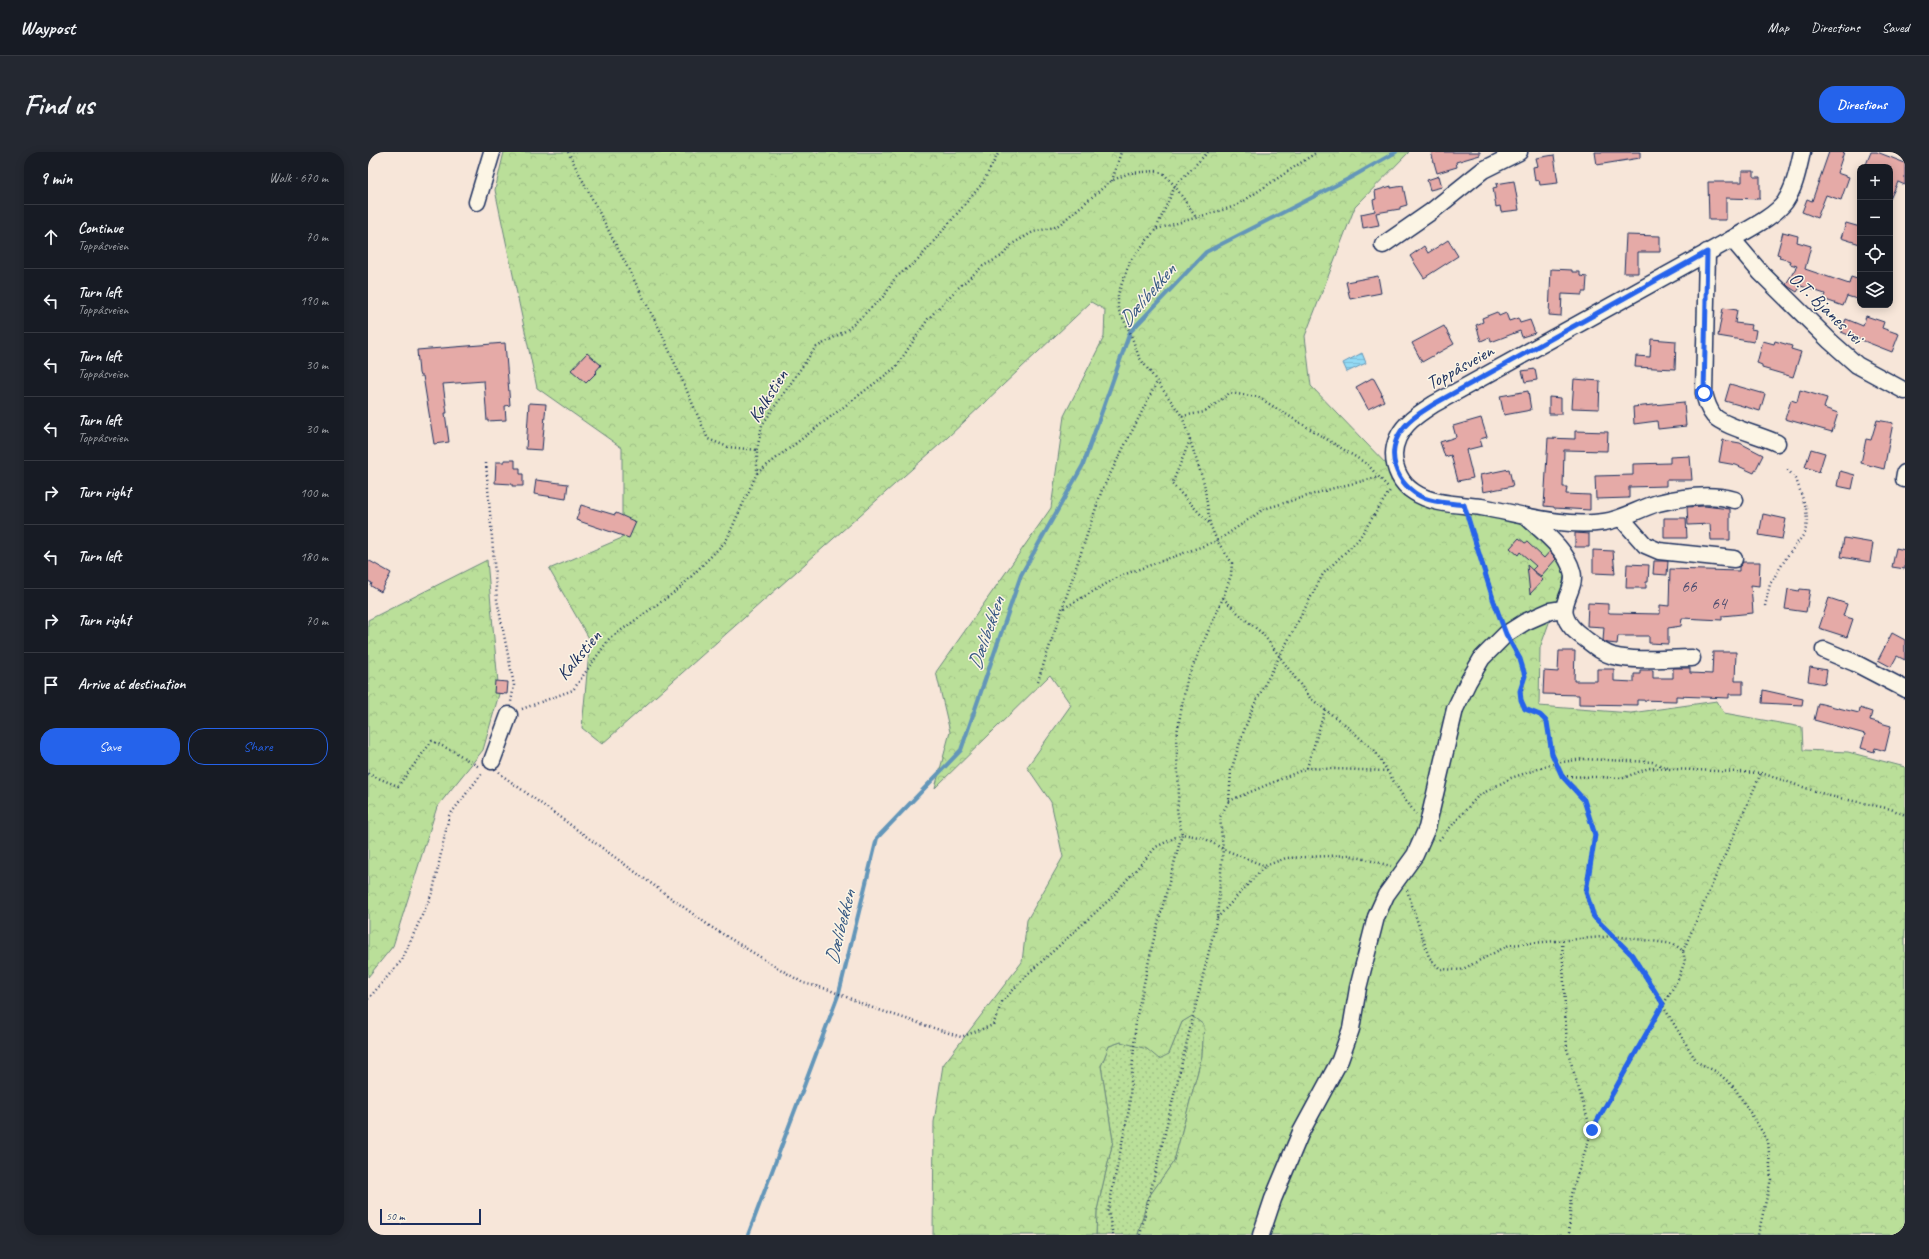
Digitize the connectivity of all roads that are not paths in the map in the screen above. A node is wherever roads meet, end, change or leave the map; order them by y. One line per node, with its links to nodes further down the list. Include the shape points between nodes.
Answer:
1 (492, 152): 4 (street)
2 (1519, 152): 6 (street, via 1483,170 1432,211)
3 (1802, 152): 5 (street, Toppåsveien, via 1796,179 1784,202 1767,217)
4 (477, 202)
5 (1732, 239): 7 (street, Toppåsveien); 8 (street, O.T. Bjanes vei, via 1762,273 1857,365)
6 (1383, 245)
7 (1707, 252): 9 (street, via 1704,393 1709,408 1714,417); 11 (street, Toppåsveien, via 1434,404 1404,427 1397,438 1394,456 1395,467 1404,484 1425,498)
8 (1905, 391)
9 (1777, 443)
10 (1735, 500): 12 (street, Toppåsveien, via 1707,496 1686,498 1658,503)
11 (1528, 518): 12 (street, Toppåsveien, via 1569,522); 14 (street, via 1568,560 1573,573 1571,588)
12 (1622, 519): 13 (street, via 1645,545 1659,551)
13 (1734, 559)
14 (1563, 609): 16 (street, via 1570,627 1601,651 1612,656 1636,659); 20 (street, via 1544,614 1506,634 1482,658 1468,682 1455,709 1427,828 1415,855 1386,895 1376,917 1358,988 1351,1030 1340,1060 1301,1132)
15 (1824, 650): 17 (street)
16 (1692, 658)
17 (1905, 689)
18 (508, 715): 19 (street)
19 (488, 766)
20 (1261, 1235)

